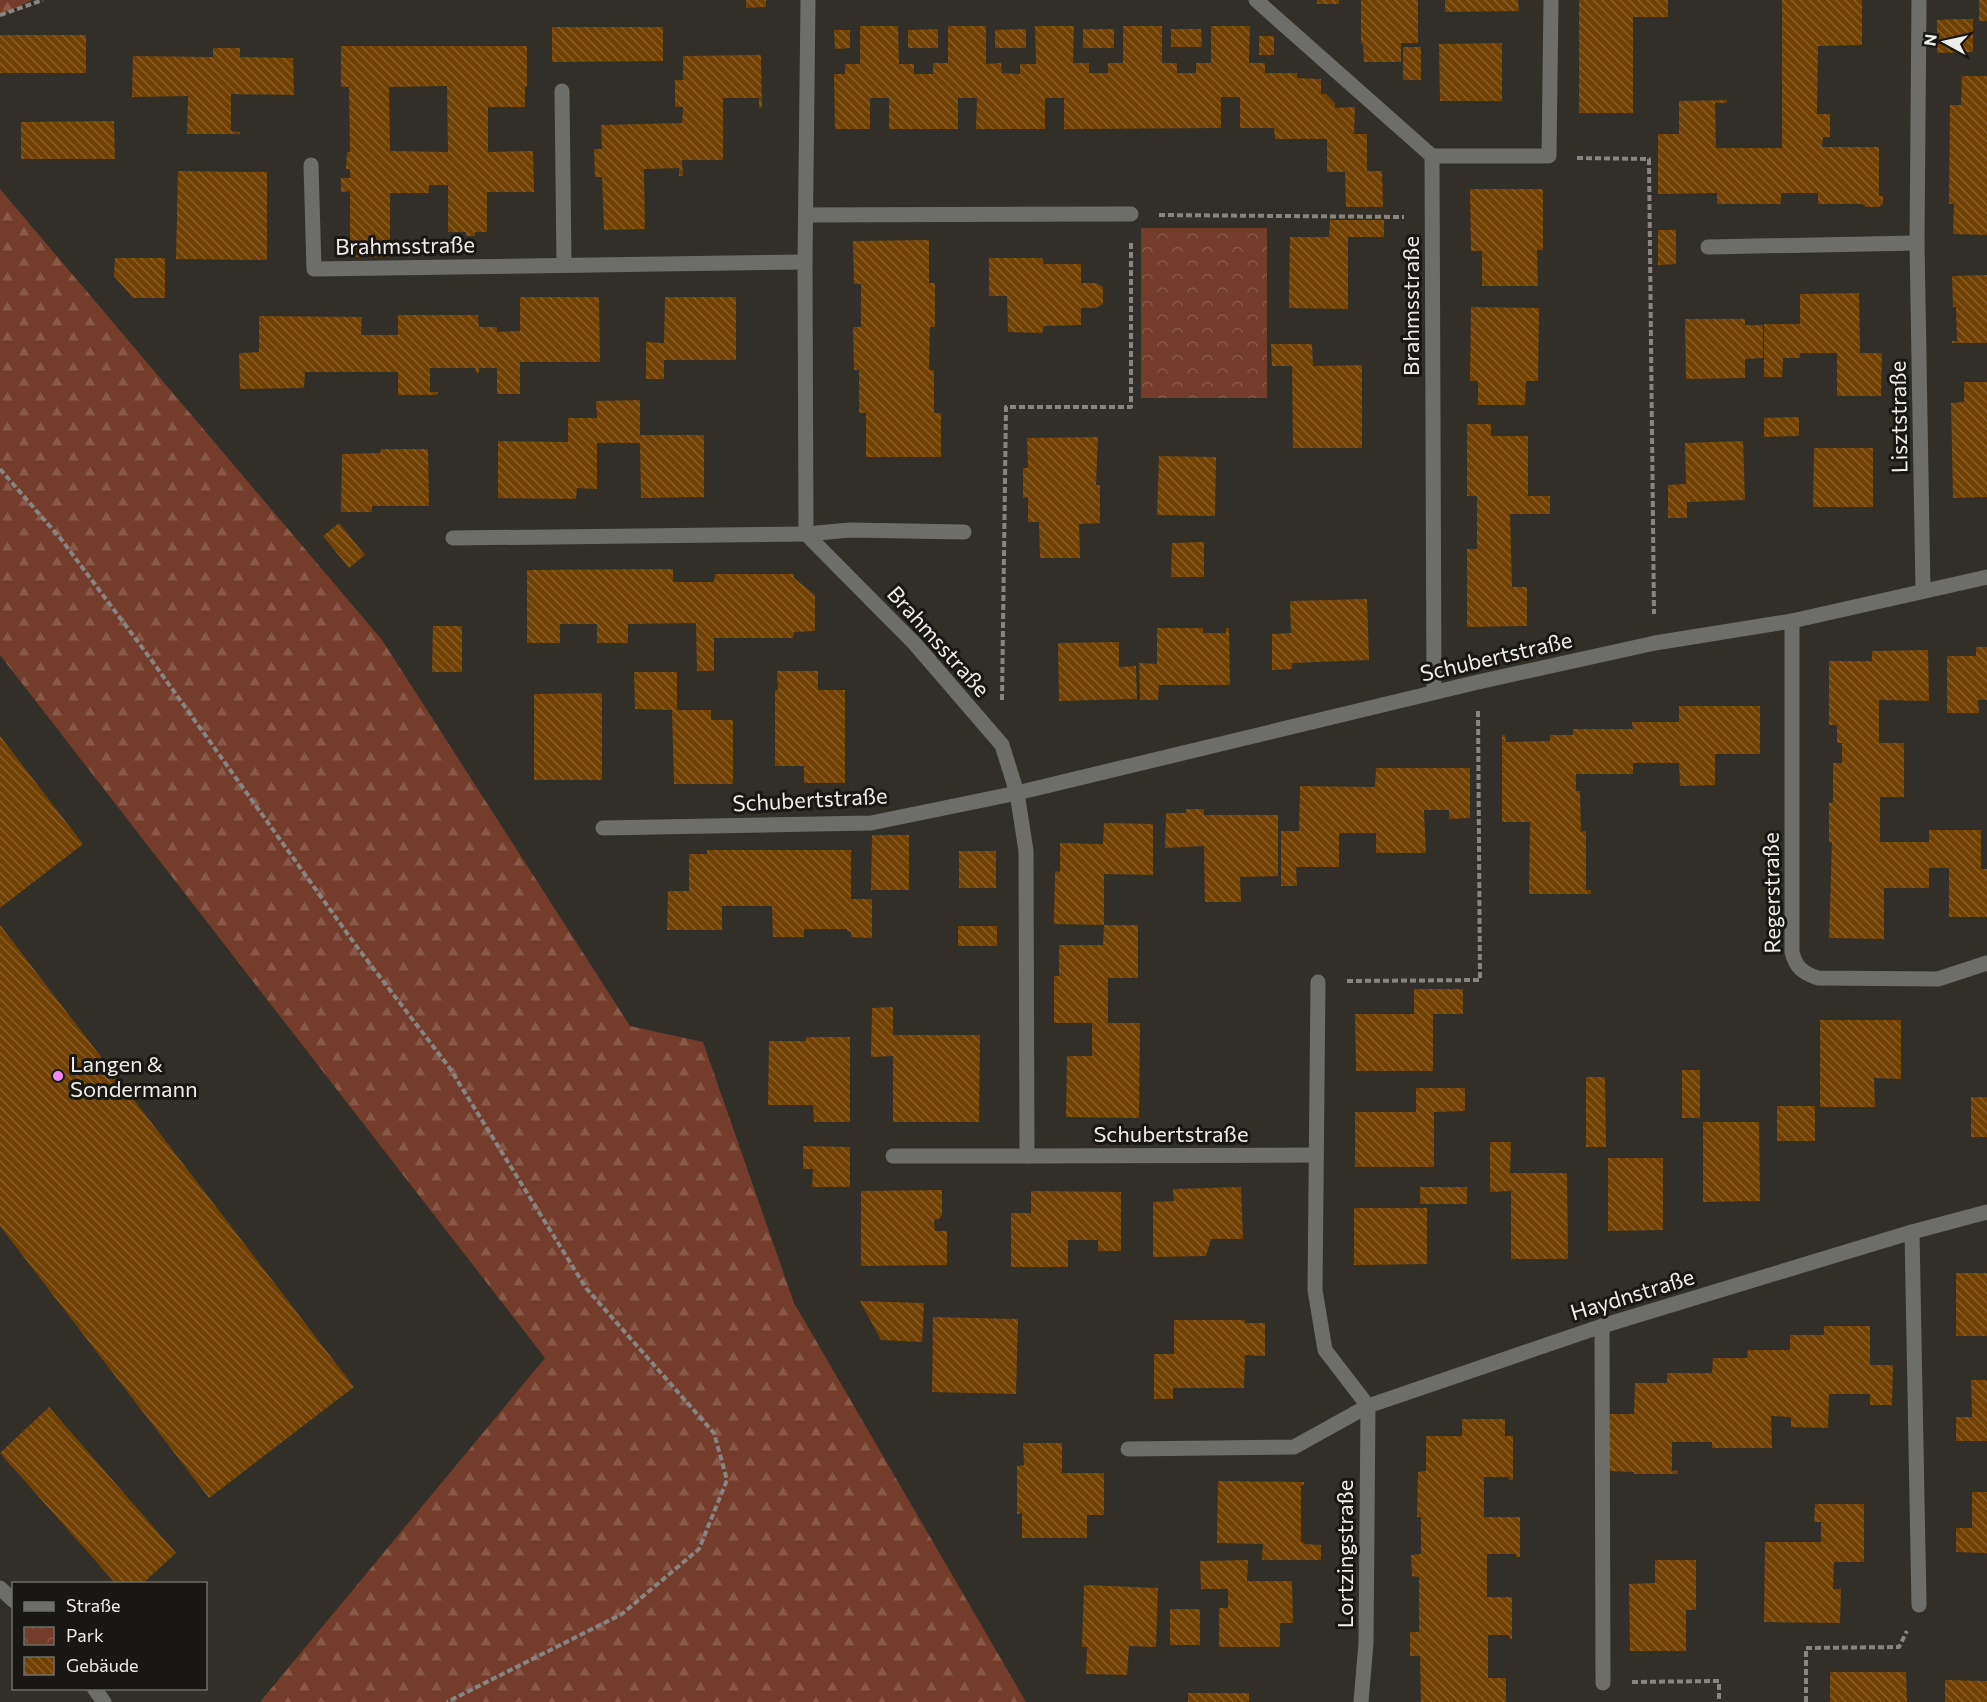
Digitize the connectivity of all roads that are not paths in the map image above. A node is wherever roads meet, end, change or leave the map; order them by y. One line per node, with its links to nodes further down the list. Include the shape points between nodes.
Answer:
1 (808, 0): 9 (street)
2 (1256, 0): 6 (street)
3 (1551, 0): 6 (street, via 1549,156)
4 (1919, 0): 10 (street, Lisztstraße)
5 (562, 91): 13 (street)
6 (1432, 156): 20 (street, Brahmsstraße)
7 (311, 165): 13 (street, Brahmsstraße, via 314,269)
8 (1131, 214): 9 (street)
9 (806, 215): 12 (street)
10 (1917, 243): 11 (street); 18 (street, Lisztstraße)
11 (1708, 247)
12 (805, 262): 13 (street, Brahmsstraße); 15 (street)
13 (564, 264)
14 (964, 532): 15 (street, via 850,530)
15 (806, 534): 16 (street); 21 (street, Brahmsstraße, via 915,644 1002,745)
16 (453, 538)
17 (1987, 577): 18 (street, Schubertstraße)
18 (1923, 591): 19 (street, Schubertstraße)
19 (1792, 621): 20 (street, Schubertstraße, via 1655,644); 23 (street, Regerstraße, via 1792,952 1796,965 1818,978 1938,980)
20 (1434, 692): 21 (street, Schubertstraße)
21 (1017, 793): 22 (street, Schubertstraße, via 871,823); 27 (street, via 1026,851)
22 (603, 828)
23 (1987, 963)
24 (1318, 982): 25 (street)
25 (1316, 1155): 27 (street, Schubertstraße); 31 (street, via 1315,1290 1325,1350)
26 (893, 1156): 27 (street, Schubertstraße)
27 (1027, 1156)
28 (1987, 1212): 29 (street, Haydnstraße)
29 (1912, 1232): 30 (street, Haydnstraße); 35 (street)
30 (1602, 1326): 31 (street, Haydnstraße); 36 (street)
31 (1368, 1406): 32 (street, Haydnstraße, via 1294,1447); 39 (street, Lortzingstraße, via 1366,1643)
32 (1128, 1449)
33 (0, 1588): 34 (street)
34 (12, 1599)
35 (1919, 1605)
36 (1603, 1683)
37 (95, 1690): 38 (street)
38 (104, 1702)
39 (1361, 1702)

